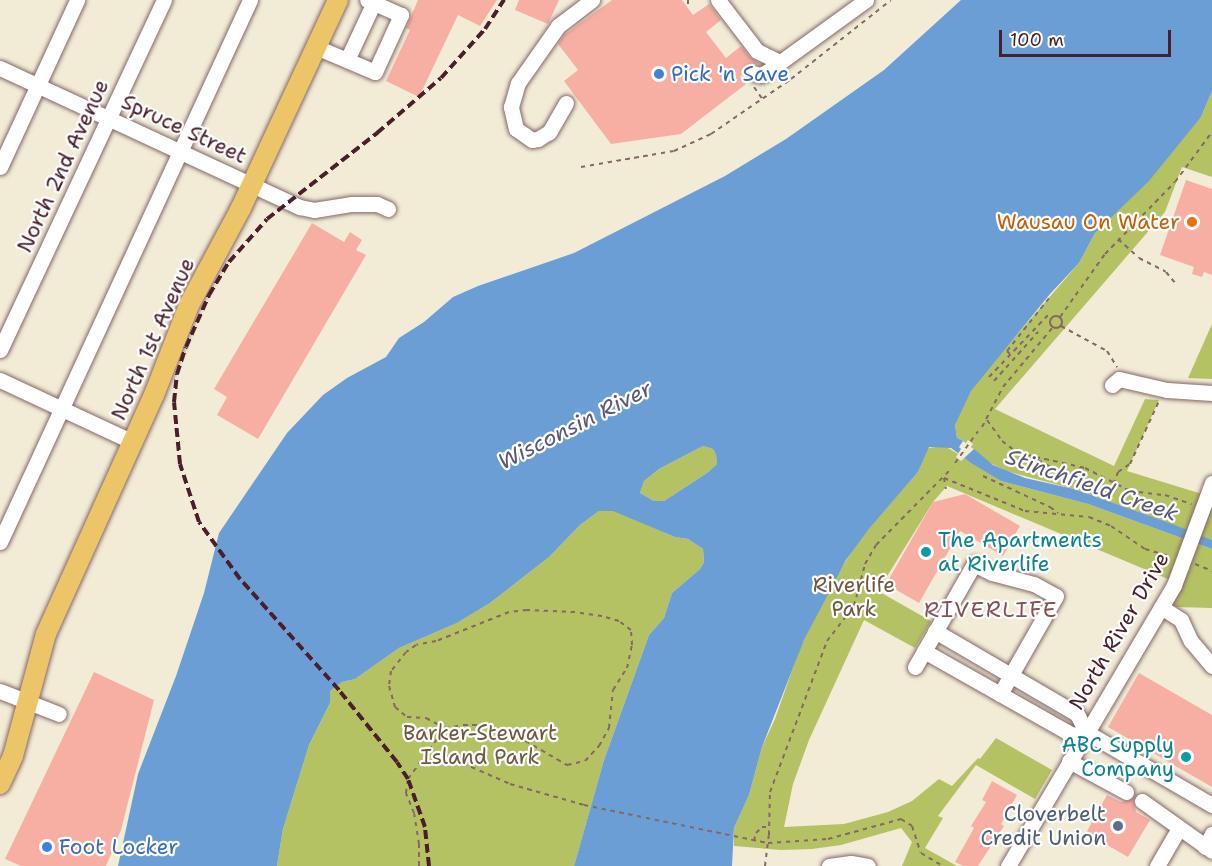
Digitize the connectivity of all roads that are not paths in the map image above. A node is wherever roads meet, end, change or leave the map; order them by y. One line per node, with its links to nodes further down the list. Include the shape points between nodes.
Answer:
1 (77, 0): 14 (street)
2 (165, 0): 16 (street, North 2nd Avenue)
3 (250, 0): 17 (street)
4 (338, 0): 9 (main road, North 1st Avenue)
5 (592, 0): 15 (street, via 558,26 518,83 511,107 516,129 538,140 549,132)
6 (718, 0): 11 (street, via 757,51)
7 (866, 0): 11 (street)
8 (372, 1): 10 (street); 10 (street, via 401,15 375,72)
9 (316, 47): 10 (street); 19 (main road, North 1st Avenue)
10 (347, 60)
11 (780, 62): 13 (street)
12 (0, 68): 14 (street, Spruce Street)
13 (750, 78)
14 (38, 85): 16 (street, Spruce Street); 18 (street)
15 (566, 103)
16 (110, 118): 17 (street, Spruce Street); 21 (street, North 2nd Avenue)
17 (179, 150): 19 (street, Spruce Street); 25 (street)
18 (0, 167)
19 (253, 184): 20 (street, Spruce Street, via 314,210 351,204 377,204); 26 (main road, North 1st Avenue, via 189,305)
20 (388, 209)
21 (0, 350)
22 (0, 380): 25 (street)
23 (1115, 382): 24 (street)
24 (1212, 393)
25 (61, 408): 26 (street); 28 (street)
26 (133, 442): 37 (main road, North 1st Avenue, via 46,634)
27 (1212, 483): 29 (street, North River Drive, via 1197,511 1179,576)
28 (0, 542)
29 (1161, 607): 32 (street, via 1181,620 1191,641); 39 (street, North River Drive)
30 (935, 631): 31 (street); 34 (street); 34 (street, via 974,564 1042,587 1056,596)
31 (924, 651): 33 (street); 36 (street)
32 (1212, 666)
33 (915, 667)
34 (1011, 676): 36 (street); 39 (street, via 1077,714)
35 (0, 691): 37 (street)
36 (1000, 694): 39 (street, via 1070,734)
37 (27, 703): 38 (street); 41 (main road, North 1st Avenue, via 13,756)
38 (59, 714)
39 (1086, 732): 40 (street, North River Drive); 44 (street)
40 (1069, 761): 42 (street); 49 (street, North River Drive)
41 (0, 784)
42 (1126, 792)
43 (1142, 801): 45 (street)
44 (1212, 805)
45 (1179, 828): 46 (street); 50 (street)
46 (1210, 844)
47 (829, 866): 48 (street)
48 (868, 866)
49 (1008, 866)
50 (1157, 866)

